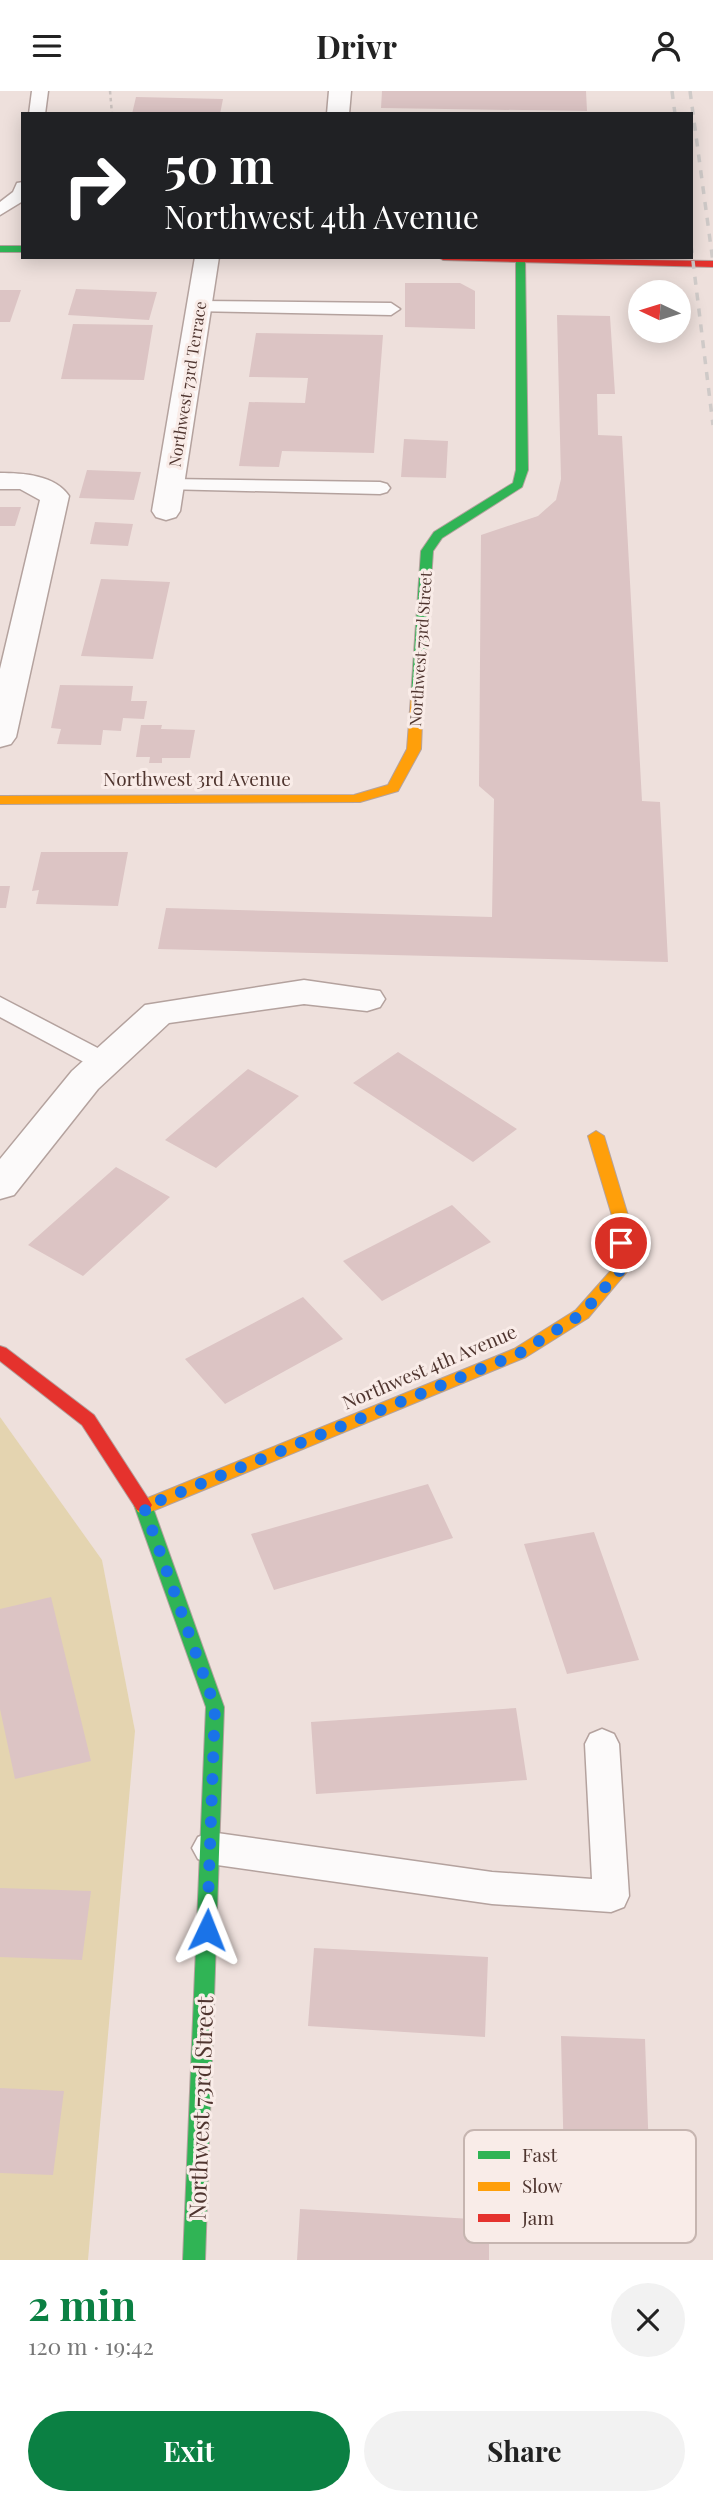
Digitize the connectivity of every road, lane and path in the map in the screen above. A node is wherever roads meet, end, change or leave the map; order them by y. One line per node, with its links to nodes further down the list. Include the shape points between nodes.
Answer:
1 (40, 91): 4 (lane)
2 (110, 91): 5 (path)
3 (340, 91): 6 (street)
4 (37, 112)
5 (112, 112)
6 (338, 112)
7 (21, 194): 8 (lane)
8 (0, 210)
9 (0, 249): 10 (street)
10 (21, 249)
11 (207, 259): 14 (street, Northwest 73rd Terrace)
12 (520, 259): 13 (street); 20 (street, Northwest 73rd Street, via 519,485 438,535 427,551 414,749)
13 (713, 264)
14 (199, 307): 15 (lane); 18 (street, Northwest 73rd Terrace)
15 (391, 309)
16 (0, 481): 19 (street, via 25,481 55,496)
17 (380, 488): 18 (lane)
18 (168, 498)
19 (0, 737)
20 (393, 788): 21 (street, Northwest 3rd Avenue, via 355,799)
21 (0, 800)
22 (367, 999): 24 (street, via 303,992 158,1013)
23 (0, 1006): 24 (lane)
24 (104, 1062): 26 (street)
25 (596, 1136): 28 (street, Northwest 4th Avenue, via 621,1219 622,1268 582,1314 520,1353)
26 (0, 1185)
27 (0, 1352): 28 (street, Northwest 73rd Street, via 88,1420)
28 (144, 1507): 30 (street, Northwest 73rd Street, via 215,1707)
29 (602, 1744): 30 (lane, via 611,1896 492,1888)
30 (210, 1848): 31 (street, Northwest 73rd Street)
31 (194, 2260)

